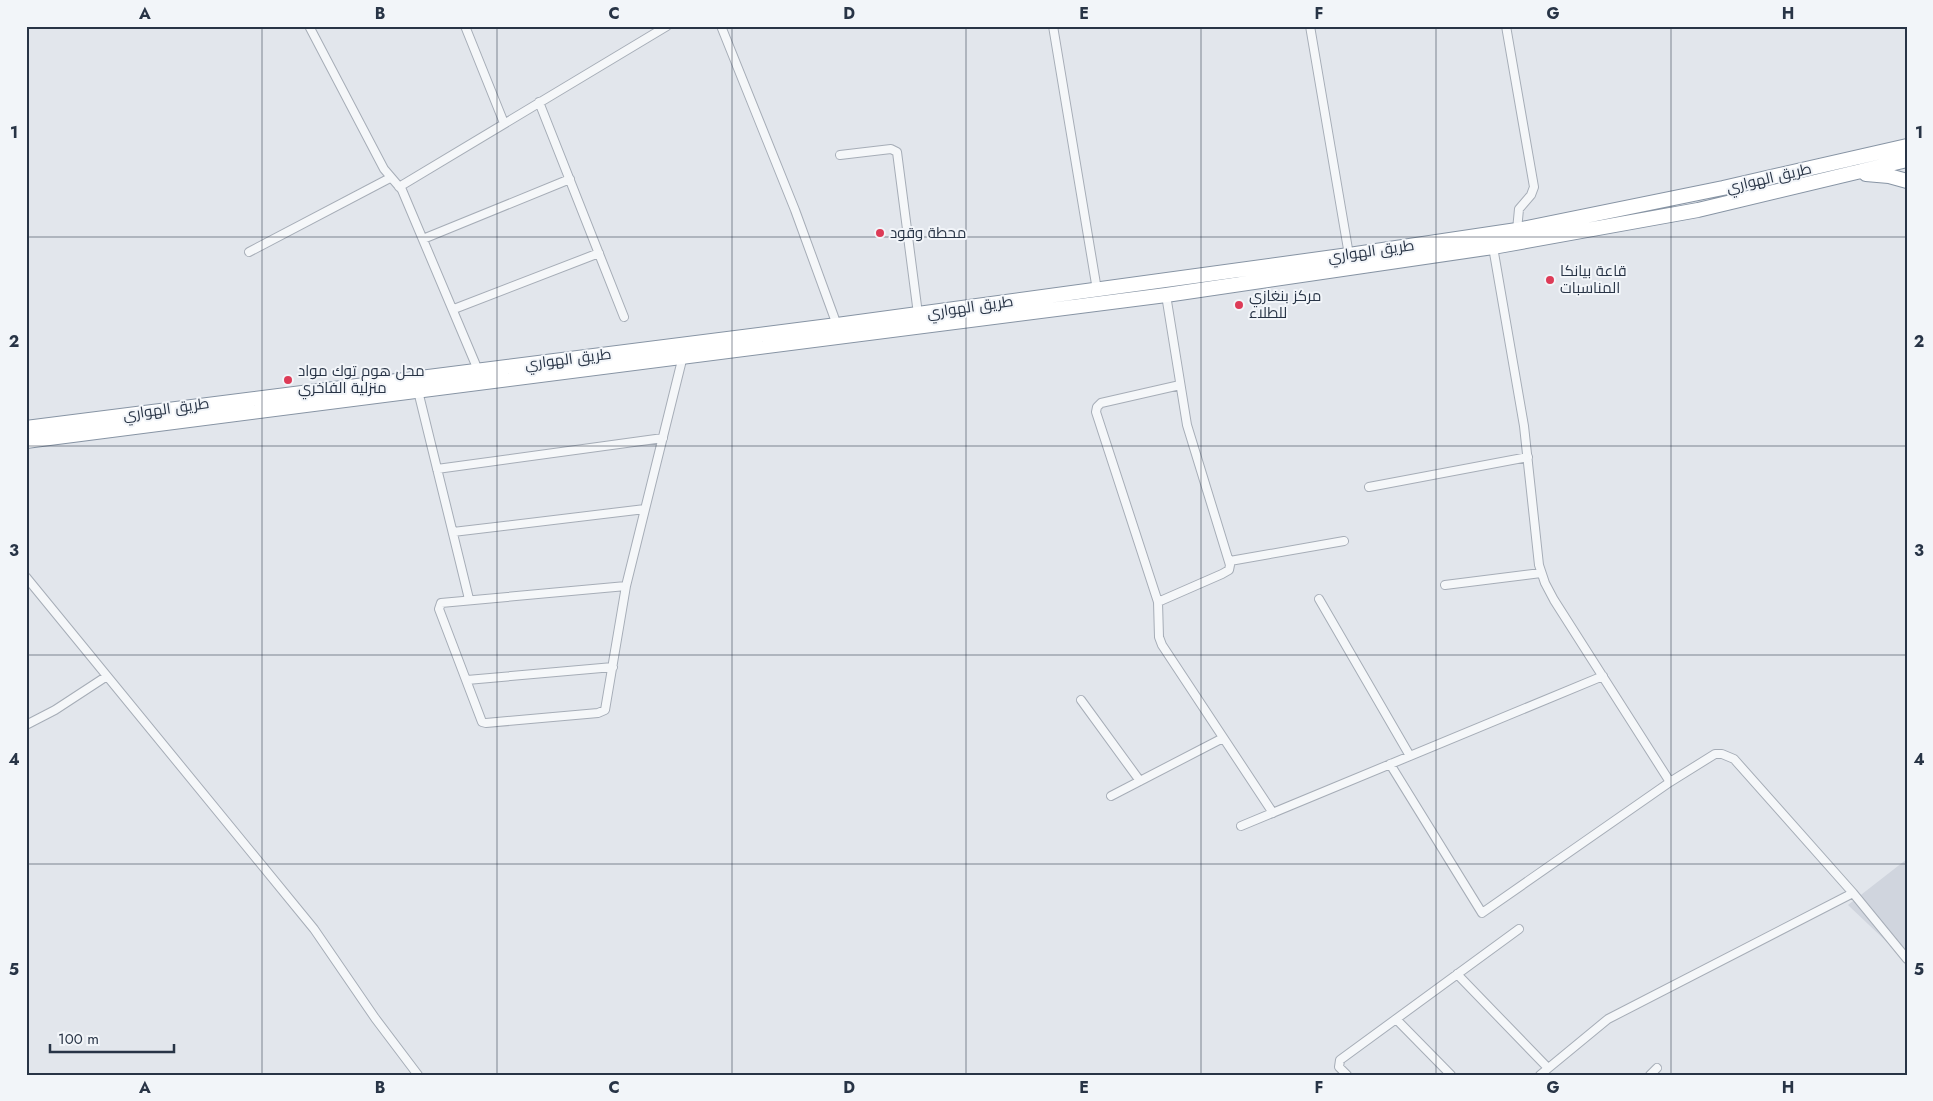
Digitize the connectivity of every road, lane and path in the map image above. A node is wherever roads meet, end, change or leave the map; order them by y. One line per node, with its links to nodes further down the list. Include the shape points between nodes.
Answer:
1 (309, 26): 14 (street)
2 (464, 26): 9 (street)
3 (667, 26): 8 (street)
4 (721, 26): 30 (street)
5 (1053, 26): 25 (street)
6 (1310, 26): 24 (street)
7 (1506, 26): 19 (street, via 1534,187 1519,209)
8 (539, 102): 9 (street); 15 (street)
9 (504, 123): 17 (street)
10 (1907, 146): 18 (highway, طريق الهواري)
11 (840, 155): 28 (street, via 891,149 897,152)
12 (1907, 160): 13 (highway, طريق الهواري)
13 (1856, 173): 16 (highway); 18 (highway, طريق الهواري, via 1698,210)
14 (390, 178): 17 (street); 22 (street)
15 (570, 179): 20 (street); 23 (street)
16 (1907, 181)
17 (399, 187): 20 (street)
18 (1562, 227): 19 (highway, طريق الهواري); 21 (highway, طريق الهواري)
19 (1517, 230): 24 (highway, طريق الهواري)
20 (423, 239): 27 (street)
21 (1493, 247): 26 (highway, طريق الهواري); 40 (street)
22 (249, 252)
23 (599, 253): 27 (street); 29 (street)
24 (1349, 255): 25 (highway, طريق الهواري)
25 (1097, 290): 28 (highway, طريق الهواري)
26 (1166, 295): 31 (highway, طريق الهواري); 33 (street)
27 (454, 309): 32 (street)
28 (918, 314): 30 (highway, طريق الهواري)
29 (624, 317)
30 (837, 325): 32 (highway, طريق الهواري)
31 (683, 356): 34 (highway, طريق الهواري); 38 (street)
32 (478, 370): 35 (highway, طريق الهواري)
33 (1180, 385): 46 (street, via 1186,425); 53 (street, via 1101,403 1096,412)
34 (418, 391): 36 (highway, طريق الهواري); 41 (street)
35 (294, 392): 36 (highway); 37 (highway, طريق الهواري)
36 (296, 406): 39 (highway, طريق الهواري)
37 (26, 428)
38 (662, 438): 41 (street); 43 (street)
39 (26, 441)
40 (1528, 457): 42 (street); 47 (street)
41 (437, 469): 44 (street)
42 (1369, 487)
43 (645, 510): 44 (street); 50 (street)
44 (453, 532): 51 (street)
45 (1344, 541): 46 (street)
46 (1230, 561): 53 (street, via 1229,570 1222,574)
47 (1541, 573): 49 (street); 56 (street, via 1554,600)
48 (26, 577): 55 (street)
49 (1445, 585)
50 (626, 586): 51 (street); 54 (street)
51 (469, 599): 57 (street, via 439,605)
52 (1319, 600): 61 (street)
53 (1158, 602): 60 (street, via 1162,646)
54 (612, 667): 57 (street); 57 (street, via 605,710 589,714 484,722 480,720)
55 (107, 676): 59 (street); 75 (street, via 314,928)
56 (1603, 676): 61 (street); 64 (street)
57 (467, 680)
58 (1081, 700): 63 (street)
59 (26, 725)
60 (1223, 738): 63 (street); 66 (street)
61 (1410, 756): 62 (street)
62 (1390, 764): 64 (street, via 1482,913); 66 (street)
63 (1140, 781): 65 (street)
64 (1670, 782): 68 (street, via 1715,754 1734,760)
65 (1111, 796)
66 (1273, 813): 67 (street)
67 (1241, 826)
68 (1853, 893): 70 (street); 73 (street, via 1608,1019)
69 (1518, 929): 71 (street)
70 (1907, 959)
71 (1457, 974): 72 (street); 73 (street)
72 (1396, 1019): 76 (street, via 1340,1060 1339,1067); 77 (street)
73 (1548, 1068): 78 (street)
74 (1657, 1068): 79 (street)
75 (418, 1075)
76 (1347, 1075)
77 (1451, 1075)
78 (1540, 1075)
79 (1650, 1075)

